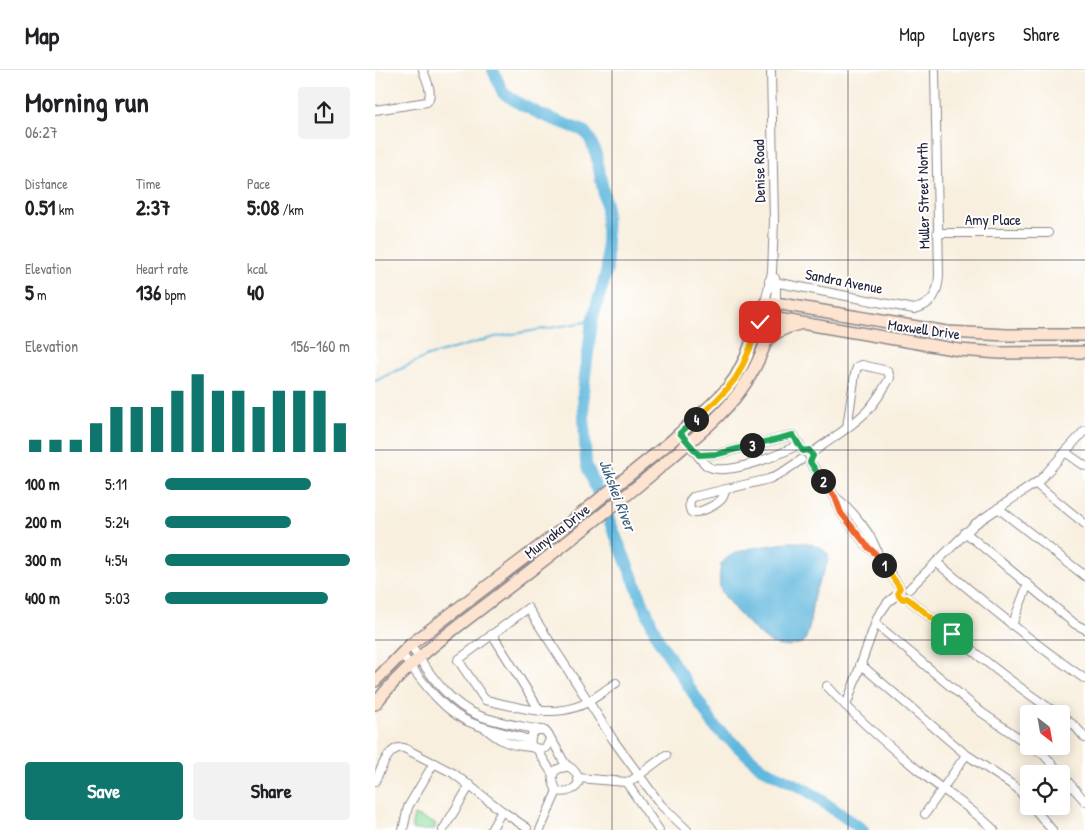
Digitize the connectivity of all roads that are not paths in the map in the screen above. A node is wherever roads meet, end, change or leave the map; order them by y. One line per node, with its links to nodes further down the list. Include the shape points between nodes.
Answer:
1 (423, 70): 4 (street, via 430,92 427,102)
2 (771, 70): 7 (street, Denise Road)
3 (935, 70): 6 (street, Muller Street North)
4 (375, 110)
5 (1048, 232): 6 (street, Amy Place)
6 (937, 233): 9 (street, Muller Street North, via 938,287 928,304)
7 (773, 281): 8 (street); 9 (street, Sandra Avenue)
8 (770, 303): 10 (main road); 12 (main road, Maxwell Drive, via 955,333)
9 (914, 309)
10 (767, 317): 11 (main road, Maxwell Drive); 13 (main road, Munyaka Drive); 17 (main road, Munyaka Drive, via 726,390)
11 (803, 323): 13 (main road, via 782,329); 14 (main road, Maxwell Drive, via 959,350)
12 (1085, 335)
13 (765, 342): 18 (main road, Munyaka Drive, via 740,391)
14 (1085, 352)
15 (847, 428): 15 (street, via 857,367 862,365 888,371 890,378 868,410); 22 (street)
16 (1085, 430): 21 (street)
17 (680, 433): 18 (street); 43 (main road, Munyaka Drive, via 561,530)
18 (689, 443): 23 (street); 45 (main road, Munyaka Drive)
19 (748, 446): 20 (street, via 793,435); 23 (street, via 711,456); 26 (street)
20 (801, 448): 22 (street); 24 (street); 26 (street)
21 (1065, 452): 27 (street); 28 (street)
22 (812, 453): 25 (street)
23 (699, 455): 26 (street, via 705,465 713,468)
24 (801, 460): 25 (street); 29 (street, via 776,476)
25 (810, 462): 30 (street)
26 (751, 463)
27 (1085, 466)
28 (1036, 484): 31 (street); 32 (street)
29 (726, 489): 29 (street, via 692,498 689,504 691,512 697,513 717,502)
30 (835, 497): 34 (street, via 850,510); 34 (street, via 843,516)
31 (998, 508): 33 (street); 36 (street)
32 (1085, 524)
33 (965, 532): 35 (street); 37 (street)
34 (867, 539): 38 (street)
35 (936, 562): 38 (street); 40 (street)
36 (1085, 576)
37 (1028, 584): 40 (street); 41 (street)
38 (903, 592): 39 (street, via 888,602); 53 (street)
39 (875, 623): 46 (street); 61 (street, via 981,712)
40 (1012, 624): 47 (street)
41 (1085, 630)
42 (492, 634): 51 (street, via 528,608); 55 (street); 55 (street, via 458,660 485,700)
43 (410, 645): 44 (main road, Munyaka Drive); 45 (street)
44 (401, 653): 45 (street); 48 (main road, Munyaka Drive)
45 (414, 661): 52 (main road, Munyaka Drive); 57 (street, via 439,700 473,724); 58 (street, via 453,699 478,715)
46 (860, 664): 54 (street); 65 (street)
47 (1085, 679)
48 (375, 681)
49 (616, 683): 51 (street)
50 (827, 686): 54 (street)
51 (588, 701): 55 (street, via 576,707); 71 (street)
52 (375, 704)
53 (1044, 705)
54 (846, 706): 77 (street, via 887,744)
55 (540, 711)
56 (1070, 722): 59 (street)
57 (484, 727): 62 (street); 63 (street, via 510,745)
58 (541, 730): 60 (street); 62 (street, via 534,732)
59 (1085, 738)
60 (550, 739): 63 (street, via 546,748); 69 (street)
61 (1020, 739)
62 (530, 740): 63 (street)
63 (535, 749): 70 (street)
64 (666, 755): 71 (street)
65 (966, 755): 77 (street); 79 (street)
66 (1044, 755): 68 (street)
67 (434, 763): 73 (street, via 400,747 390,754); 76 (street); 85 (street, via 409,807)
68 (1053, 765)
69 (567, 767): 70 (street, via 559,768); 72 (street, via 574,770)
70 (553, 775): 78 (street)
71 (640, 776): 74 (street); 90 (street, via 661,805)
72 (578, 778): 74 (street); 78 (street, via 570,791)
73 (375, 781)
74 (625, 782): 89 (street)
75 (1070, 784): 80 (street)
76 (470, 785): 81 (street); 86 (street)
77 (943, 788): 82 (street); 91 (street)
78 (557, 791): 88 (street)
79 (1020, 792)
80 (1085, 801)
81 (502, 811): 84 (street); 87 (street)
82 (925, 814)
83 (1040, 815): 92 (street)
84 (527, 828)
85 (403, 830)
86 (443, 830)
87 (491, 830)
88 (540, 830)
89 (659, 830)
90 (687, 830)
91 (994, 830)
92 (1052, 830)

